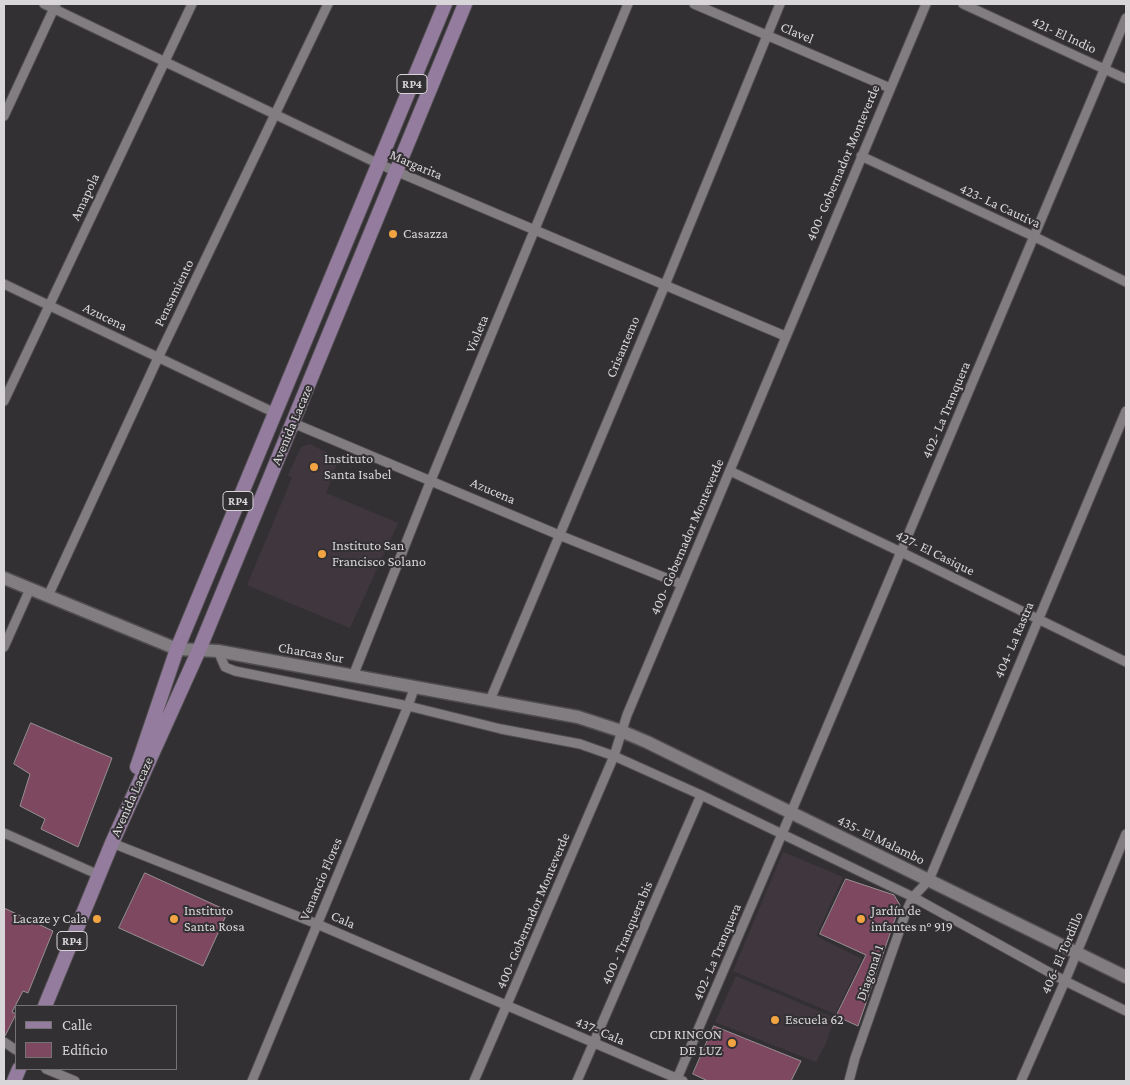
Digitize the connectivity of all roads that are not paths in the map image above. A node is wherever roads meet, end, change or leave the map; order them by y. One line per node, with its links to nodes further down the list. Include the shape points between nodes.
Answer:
1 (44, 4): 11 (street, Margarita)
2 (192, 4): 14 (street, Amapola)
3 (328, 4): 18 (street, Pensamiento)
4 (445, 4): 21 (main road, Avenida Lacaze / RP4)
5 (465, 4): 22 (main road, Avenida Lacaze / RP4)
6 (628, 4): 23 (street, Violeta)
7 (694, 4): 13 (street, Clavel)
8 (780, 4): 13 (street, Crisantemo)
9 (926, 4): 17 (street, 400- Gobernador Monteverde)
10 (963, 4): 15 (street, 421- El Indio)
11 (55, 6): 14 (street, Margarita); 19 (street)
12 (1126, 18): 15 (street, 402- La Tranquera)
13 (767, 35): 17 (street, Clavel); 27 (street, Crisantemo)
14 (165, 61): 18 (street, Margarita); 28 (street, Amapola)
15 (1105, 69): 16 (street, 421- El Indio); 24 (street, 402- La Tranquera)
16 (1126, 79)
17 (890, 88): 20 (street, 400- Gobernador Monteverde)
18 (276, 115): 21 (street, Margarita); 30 (street, Pensamiento)
19 (4, 116)
20 (861, 156): 24 (street, 423- La Cautiva); 29 (street, 400- Gobernador Monteverde)
21 (379, 164): 22 (street, Margarita); 33 (main road, Avenida Lacaze / RP4); 34 (main road, via 381,188 363,241 308,373)
22 (396, 172): 23 (street, Margarita); 34 (main road, Avenida Lacaze / RP4)
23 (534, 230): 27 (street, Margarita); 36 (street, Violeta)
24 (1035, 237): 25 (street, 423- La Cautiva); 38 (street, 402- La Tranquera)
25 (1126, 282)
26 (4, 284): 28 (street, Azucena)
27 (665, 285): 29 (street, Margarita); 37 (street, Crisantemo)
28 (49, 305): 30 (street, Azucena); 31 (street, Amapola)
29 (785, 336): 35 (street, 400- Gobernador Monteverde)
30 (158, 358): 33 (street, Azucena); 42 (street, Pensamiento)
31 (4, 401)
32 (1126, 411): 43 (street, 404- La Rastra)
33 (275, 413): 45 (main road, Avenida Lacaze / RP4)
34 (293, 423): 36 (street, Azucena); 46 (main road, Avenida Lacaze / RP4)
35 (730, 471): 38 (street, 427- El Casique); 40 (street, 400- Gobernador Monteverde)
36 (431, 480): 37 (street, Azucena); 49 (street, Violeta)
37 (559, 535): 40 (street, Azucena); 51 (street, Crisantemo)
38 (901, 552): 43 (street, 427- El Casique); 56 (street, 402- La Tranquera)
39 (4, 578): 41 (main road, Charcas Sur)
40 (682, 584): 53 (street, 400- Gobernador Monteverde)
41 (30, 589): 42 (main road, Charcas Sur); 44 (street)
42 (48, 596): 45 (main road, Charcas Sur)
43 (1038, 619): 48 (street, 427- El Casique); 62 (street, 404- La Rastra)
44 (4, 647)
45 (177, 649): 46 (main road, Charcas Sur); 60 (main road, Avenida Lacaze / RP4)
46 (199, 650): 47 (main road, Charcas Sur); 60 (main road, Avenida Lacaze / RP4)
47 (218, 651): 49 (main road, Charcas Sur); 52 (street, via 225,666 236,671)
48 (1126, 662)
49 (353, 676): 50 (main road, Charcas Sur)
50 (415, 686): 51 (main road, Charcas Sur); 52 (street, Venancio Flores)
51 (490, 700): 53 (main road, Charcas Sur, via 578,717)
52 (408, 706): 54 (street, via 580,744); 64 (street, Venancio Flores)
53 (621, 731): 54 (street, 400- Gobernador Monteverde); 56 (main road, 435- El Malambo)
54 (614, 756): 55 (street); 69 (street, 400- Gobernador Monteverde)
55 (701, 795): 58 (street); 72 (street, 400 - Tranquera bis)
56 (791, 812): 58 (street, 402- La Tranquera); 62 (main road, 435- El Malambo)
57 (4, 833): 61 (street)
58 (782, 834): 63 (street); 75 (street, 402- La Tranquera)
59 (1126, 834): 65 (street, 406- El Tordillo)
60 (112, 843): 61 (main road, Avenida Lacaze / RP4); 64 (street, Cala)
61 (99, 876): 68 (main road, Avenida Lacaze / RP4)
62 (929, 880): 63 (street, Diagonal 1); 65 (main road, 435- El Malambo)
63 (913, 897): 67 (street); 80 (street, Diagonal 1)
64 (317, 924): 69 (street, Cala); 77 (street, Venancio Flores)
65 (1077, 952): 66 (main road, 435- El Malambo); 67 (street, 406- El Tordillo)
66 (1126, 977)
67 (1065, 981): 70 (street); 81 (street, 406- El Tordillo)
68 (44, 1005)
69 (506, 1006): 72 (street, 437- Cala); 78 (street, 400- Gobernador Monteverde)
70 (1126, 1011)
71 (4, 1042): 73 (street)
72 (594, 1043): 75 (street, 437- Cala); 79 (street, 400 - Tranquera bis)
73 (15, 1049)
74 (48, 1070): 76 (street)
75 (679, 1080)
76 (75, 1081)
77 (252, 1081)
78 (474, 1081)
79 (577, 1081)
80 (849, 1081)
81 (1021, 1081)

